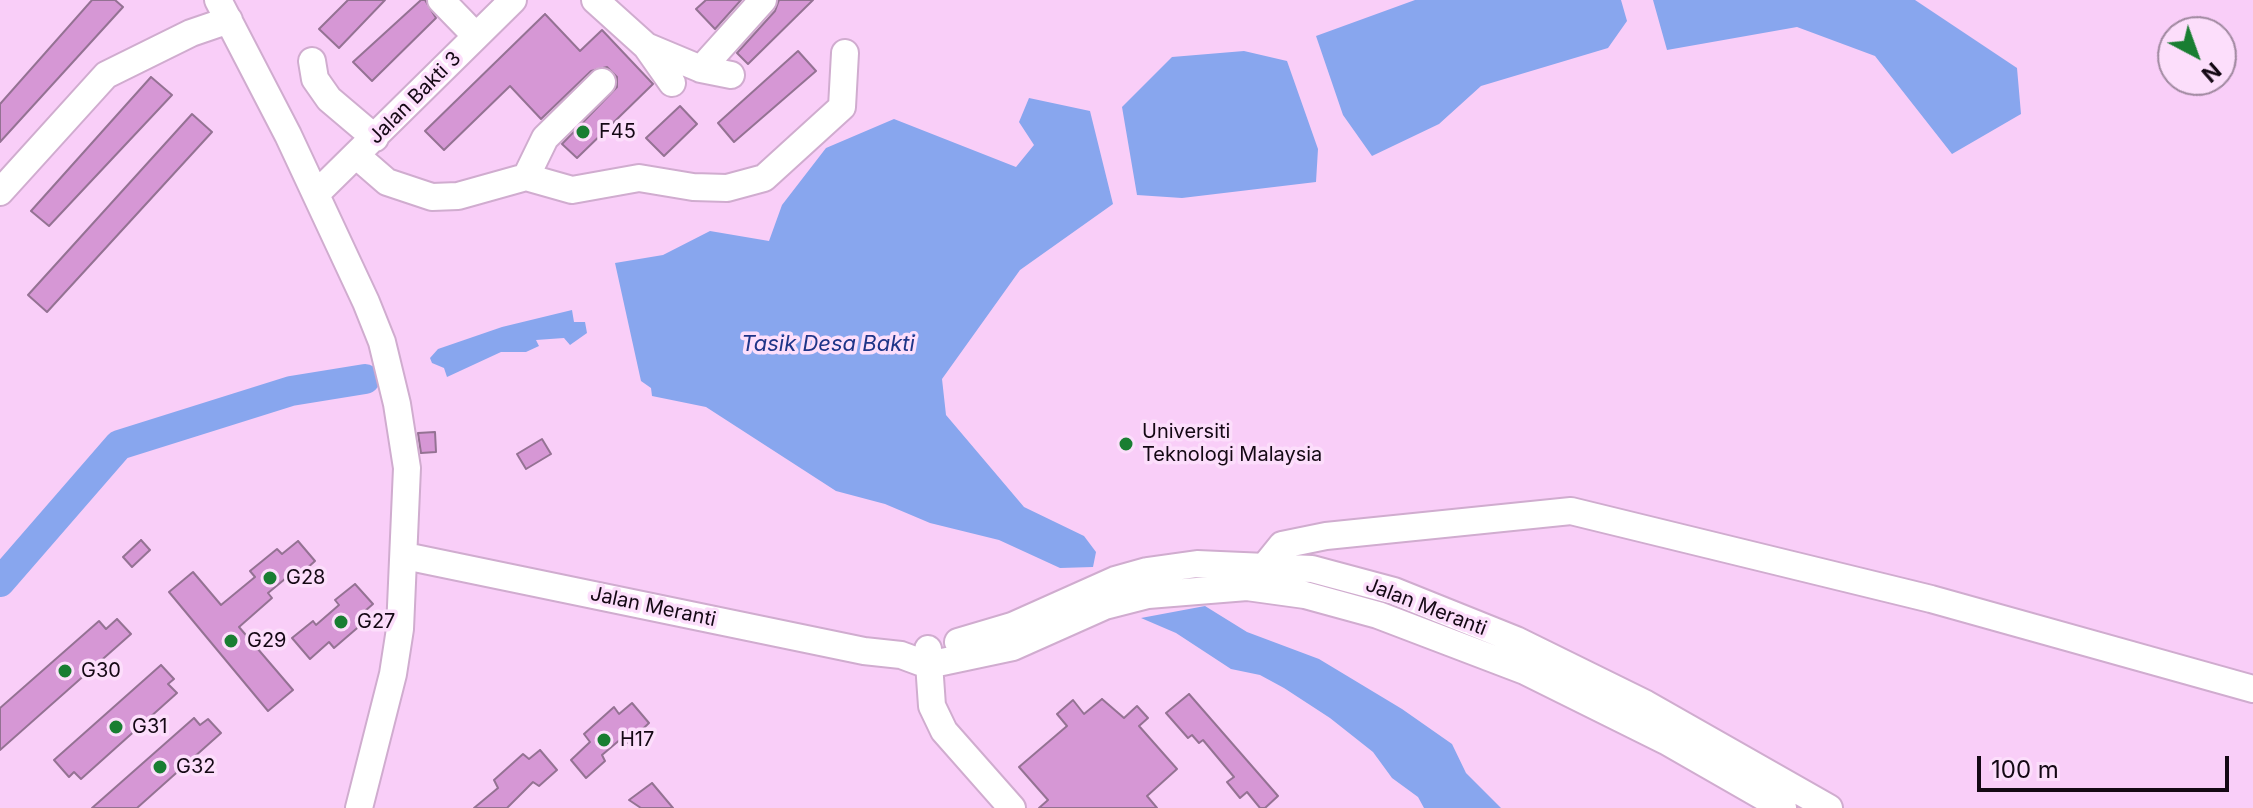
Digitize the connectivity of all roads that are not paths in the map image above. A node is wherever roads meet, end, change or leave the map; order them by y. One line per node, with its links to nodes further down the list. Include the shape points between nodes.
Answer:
1 (441, 0): 7 (street)
2 (513, 0): 7 (street, Jalan Bakti 3)
3 (595, 0): 5 (street)
4 (763, 0): 11 (street)
5 (625, 9): 8 (street)
6 (224, 10): 17 (street, via 191,33 106,75); 18 (street)
7 (476, 36): 15 (street, Jalan Bakti 3)
8 (646, 46): 11 (street); 14 (street)
9 (845, 53): 16 (street, via 842,107 764,178 727,188 639,178 572,190)
10 (312, 61): 15 (street, via 315,79)
11 (701, 69): 12 (street)
12 (731, 75)
13 (602, 82): 16 (street, via 545,138)
14 (672, 83)
15 (366, 147): 16 (street, via 387,182 432,197 458,196); 18 (street, Jalan Bakti 3)
16 (526, 177)
17 (0, 192)
18 (316, 194): 19 (street, via 382,342 407,468)
19 (405, 556): 21 (street, Jalan Meranti, via 864,651); 23 (street, via 393,674)
20 (1265, 566): 21 (street, Jalan Meranti, via 1197,564 1135,573); 22 (street, via 1282,545 1326,536 1571,511 1931,599); 26 (street, Jalan Meranti, via 1312,569 1373,584 1516,640 1659,711)
21 (928, 656): 24 (street, via 932,706 944,731); 25 (street, Jalan Meranti, via 1013,647 1105,606 1148,595 1247,587 1305,595 1378,615 1525,671 1666,741)
22 (2253, 689)
23 (359, 808)
24 (1012, 808)
25 (1783, 808)
26 (1829, 808)

